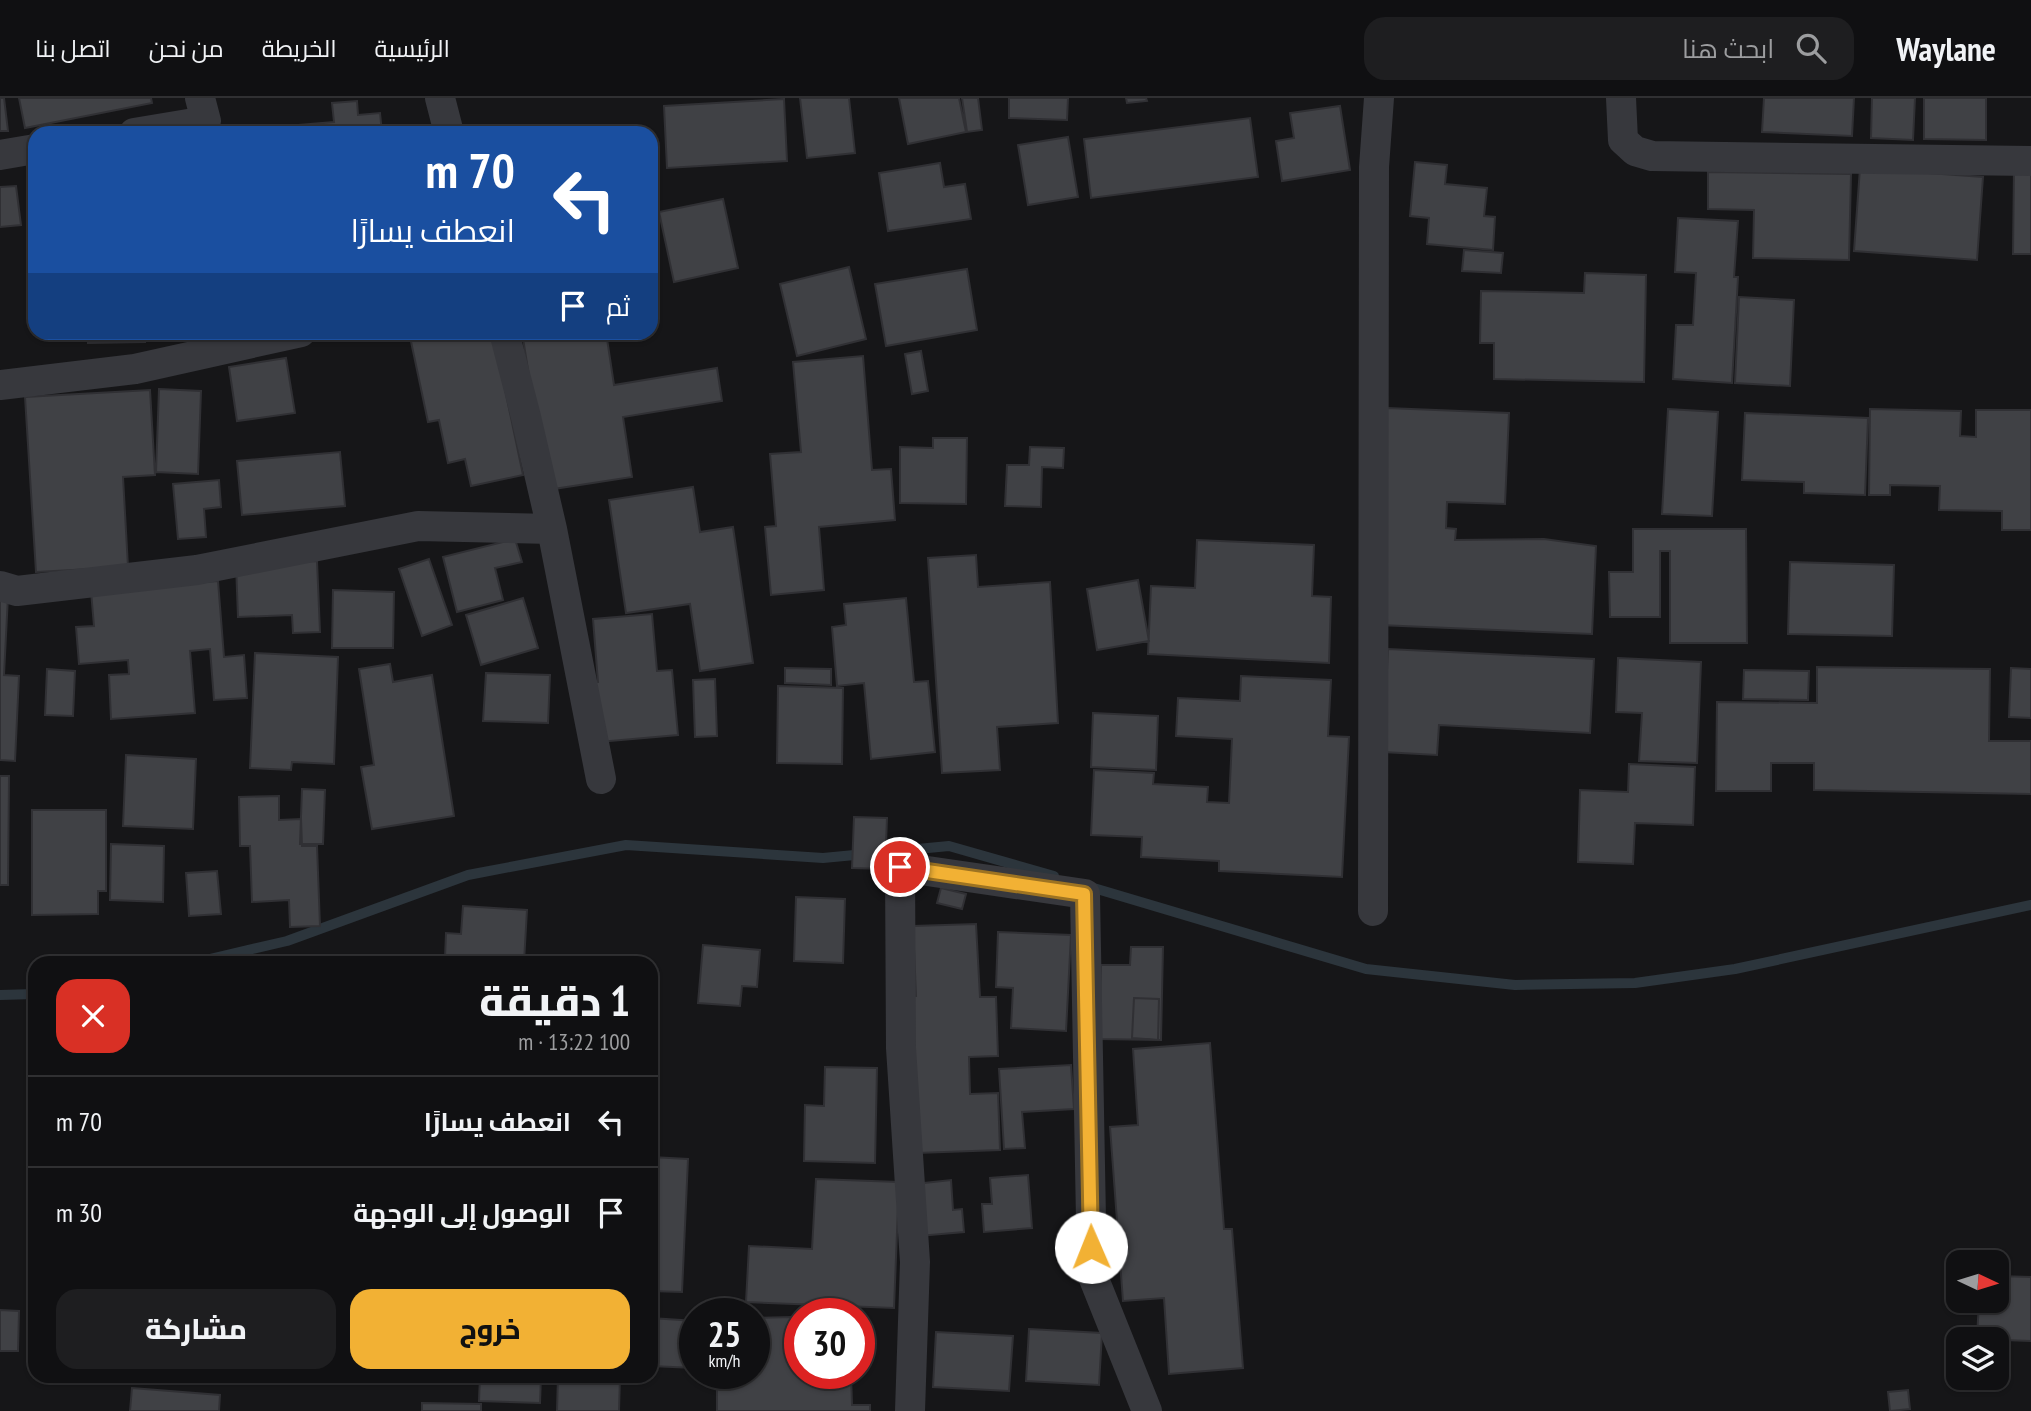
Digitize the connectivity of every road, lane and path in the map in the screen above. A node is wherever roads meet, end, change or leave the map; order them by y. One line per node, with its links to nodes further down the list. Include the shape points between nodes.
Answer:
1 (200, 98): 5 (street, via 206,121)
2 (440, 98): 6 (street)
3 (1379, 98): 16 (street, via 1374,167)
4 (1621, 98): 9 (street, via 1623,140 1635,151 1652,156)
5 (176, 126)
6 (447, 126)
7 (28, 150): 8 (street)
8 (0, 155)
9 (2031, 161)
10 (265, 340): 12 (street, via 135,369)
11 (506, 340): 13 (street)
12 (0, 385)
13 (552, 529): 14 (street, via 418,526 197,570 17,591); 15 (street)
14 (0, 586)
15 (601, 779)
16 (1373, 911)
17 (910, 1411): 18 (street, via 915,1262 901,1048 900,867 1084,894 1092,1274)
18 (1147, 1411)

